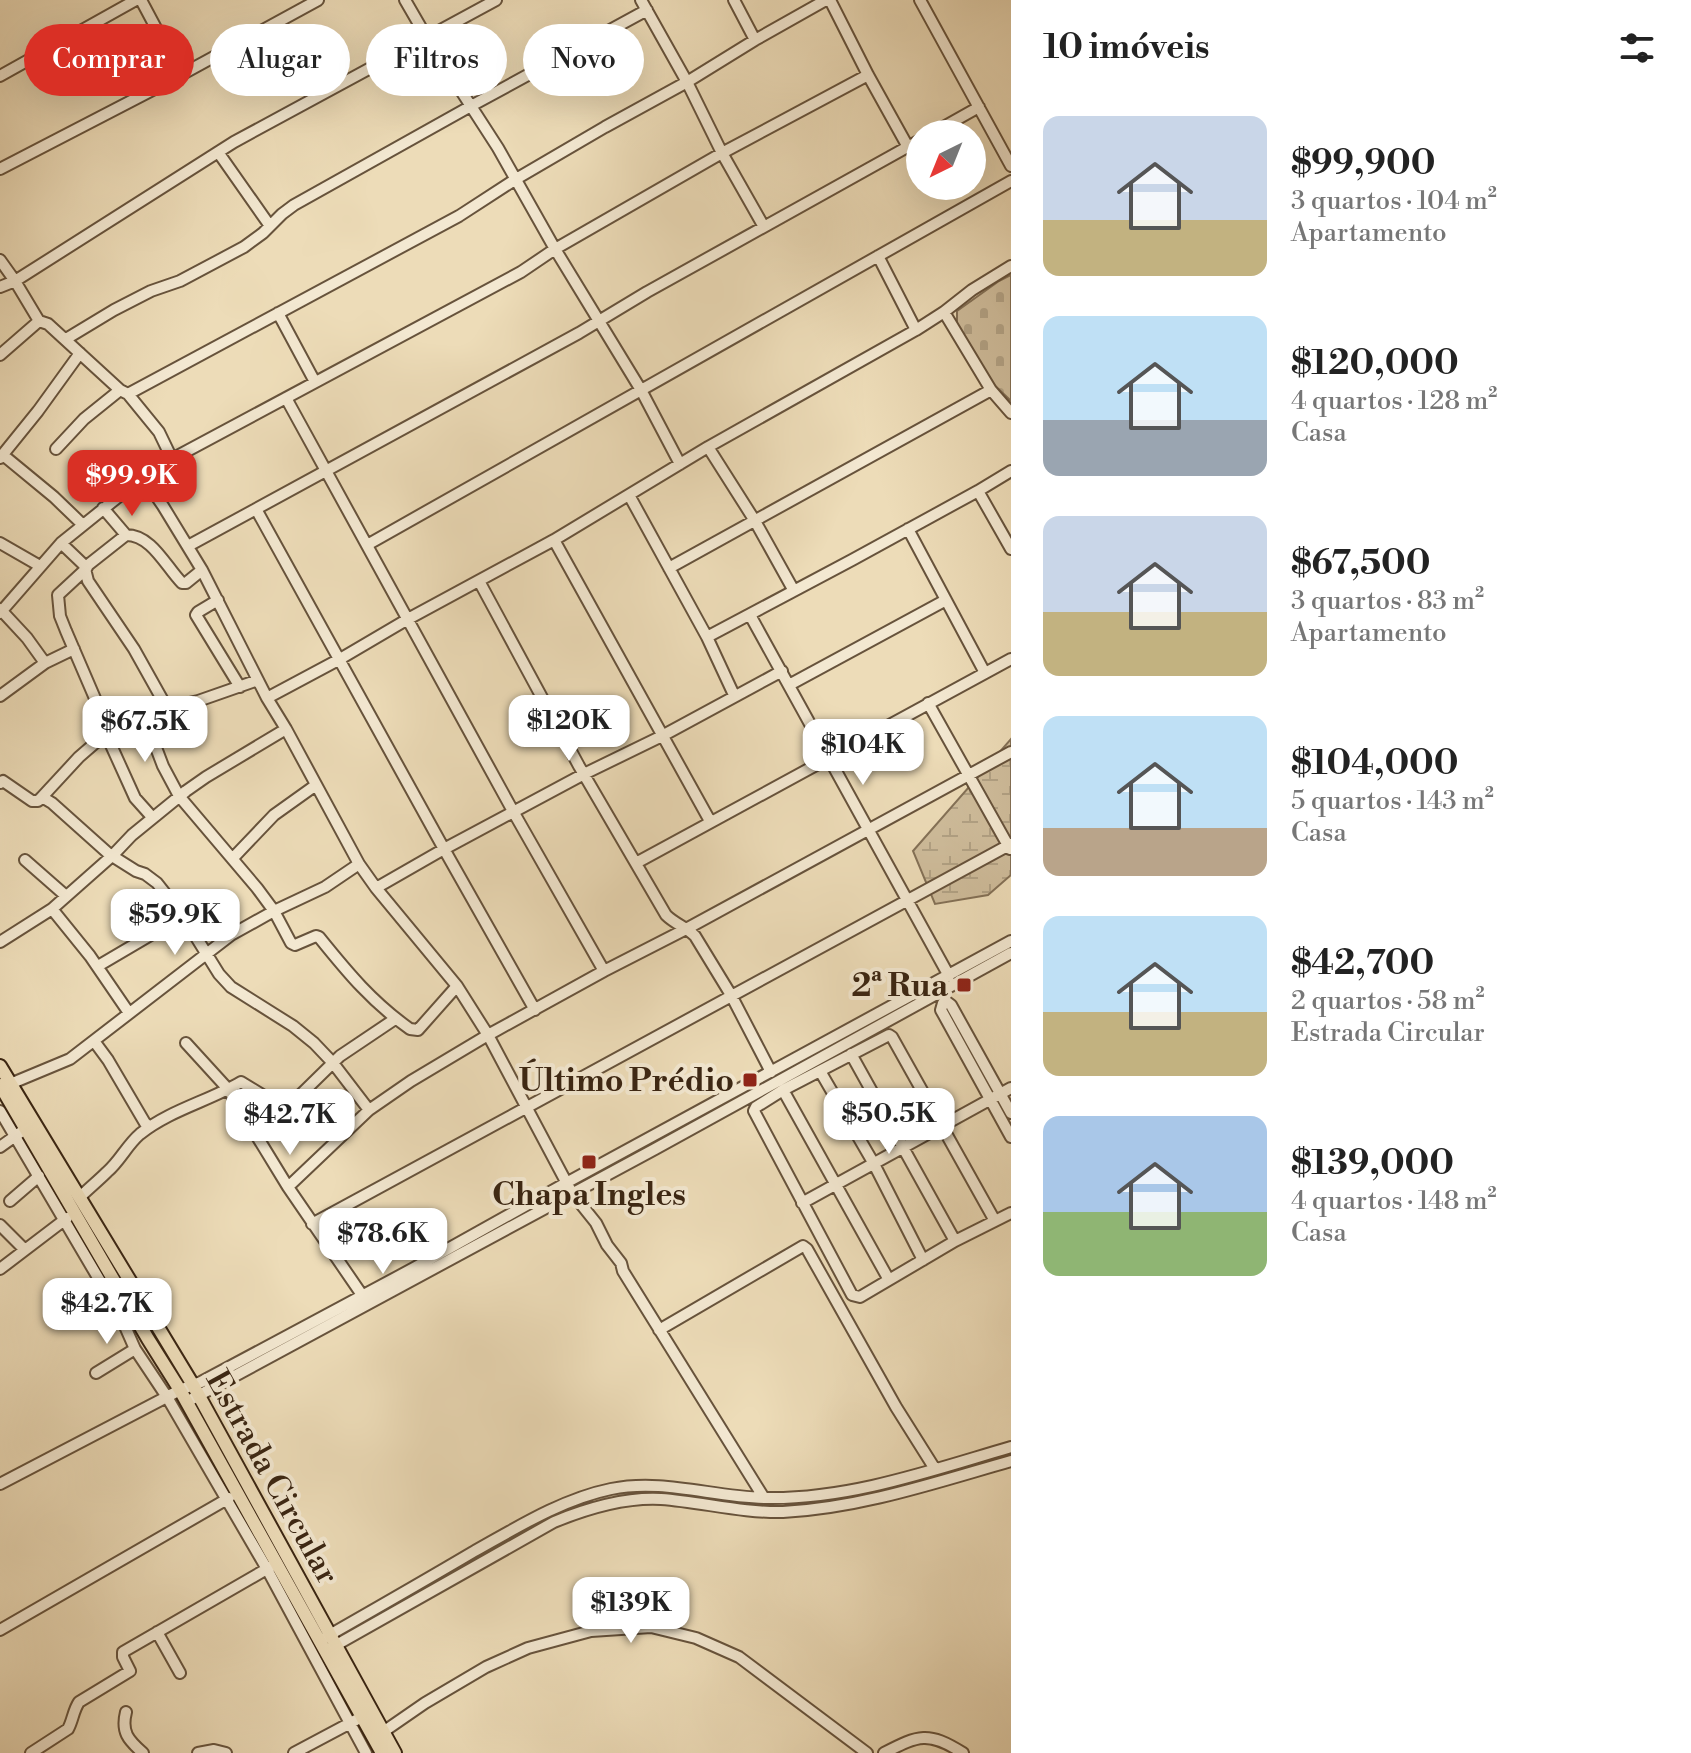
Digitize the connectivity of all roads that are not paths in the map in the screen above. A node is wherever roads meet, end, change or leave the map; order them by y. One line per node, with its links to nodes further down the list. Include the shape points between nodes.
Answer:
1 (138, 0): 9 (street); 16 (street)
2 (318, 0): 13 (street)
3 (405, 0): 10 (street)
4 (496, 0): 11 (street)
5 (734, 0): 12 (street)
6 (828, 0): 12 (street); 15 (street)
7 (920, 0): 21 (street)
8 (644, 5): 17 (street); 20 (street)
9 (152, 24)
10 (419, 24)
11 (452, 24)
12 (755, 40): 17 (street)
13 (194, 68)
14 (366, 71): 25 (street)
15 (868, 75): 23 (street); 26 (street)
16 (0, 76)
17 (687, 82): 26 (street); 29 (street)
18 (141, 96): 28 (street)
19 (465, 96): 20 (street)
20 (471, 106): 29 (street); 31 (street, via 294,205)
21 (979, 107): 22 (street); 27 (street)
22 (956, 120)
23 (906, 143)
24 (906, 148): 32 (street)
25 (218, 152): 31 (street); 37 (street)
26 (722, 153): 32 (street); 33 (street)
27 (1011, 166)
28 (0, 169)
29 (516, 179): 33 (street); 40 (street, via 459,216)
30 (1011, 181): 34 (street)
31 (270, 226): 44 (street, via 229,256 151,291)
32 (764, 227): 41 (street)
33 (555, 249): 41 (street); 47 (street)
34 (878, 256): 43 (street); 48 (street)
35 (0, 260): 37 (street)
36 (1011, 266): 39 (street)
37 (15, 281): 38 (street); 42 (street)
38 (0, 287)
39 (944, 312): 43 (street); 49 (street)
40 (278, 313): 47 (street); 50 (street)
41 (599, 320): 48 (street); 58 (street)
42 (39, 321): 44 (street); 46 (street)
43 (916, 330): 53 (street)
44 (66, 339): 45 (street)
45 (80, 353): 50 (street); 55 (street)
46 (0, 355)
47 (315, 382): 51 (street)
48 (641, 390): 57 (street); 72 (street)
49 (991, 390): 52 (street); 65 (street)
50 (124, 392): 54 (street, via 84,419); 56 (street, via 159,432)
51 (286, 398): 56 (street); 58 (street)
52 (1011, 413)
53 (708, 447): 57 (street); 65 (street)
54 (56, 449)
55 (1, 457): 66 (street)
56 (172, 459): 60 (street)
57 (680, 464): 62 (street)
58 (327, 471): 64 (street); 72 (street)
59 (1011, 471): 61 (street)
60 (143, 477): 63 (street); 73 (street)
61 (978, 491): 67 (street); 74 (street)
62 (629, 495): 69 (street); 76 (street)
63 (103, 508): 66 (street); 68 (street)
64 (256, 509): 73 (street); 88 (street)
65 (755, 521): 76 (street); 80 (street)
66 (82, 524): 71 (street)
67 (908, 529): 80 (street); 82 (street)
68 (126, 535): 77 (street); 78 (street, via 140,537 182,583)
69 (554, 540): 79 (street); 104 (street)
70 (0, 543): 75 (street)
71 (61, 543): 75 (street); 77 (street)
72 (367, 545): 85 (street)
73 (188, 546): 78 (street)
74 (1011, 549)
75 (40, 566): 83 (street)
76 (669, 568): 86 (street)
77 (86, 569): 87 (street, via 58,595 60,616); 100 (street, via 88,581)
78 (202, 570): 81 (street)
79 (479, 581): 85 (street); 107 (street)
80 (794, 591): 84 (street)
81 (218, 600): 93 (street); 95 (street, via 196,615)
82 (946, 600): 92 (street); 94 (street)
83 (1, 611): 90 (street)
84 (750, 615): 86 (street); 91 (street)
85 (408, 619): 88 (street); 113 (street)
86 (707, 637): 96 (street)
87 (74, 649): 90 (street); 103 (street)
88 (340, 659): 98 (street); 118 (street)
89 (1011, 659): 92 (street)
90 (45, 663): 97 (street)
91 (782, 671): 94 (street); 96 (street)
92 (985, 673): 99 (street)
93 (258, 680): 95 (street); 98 (street)
94 (789, 685): 106 (street)
95 (240, 687): 100 (street)
96 (734, 695): 104 (street)
97 (0, 696)
98 (267, 698): 102 (street)
99 (928, 703): 106 (street); 108 (street)
100 (167, 708): 101 (street)
101 (144, 716): 103 (street); 111 (street)
102 (286, 729): 110 (street); 111 (street)
103 (108, 732): 112 (street); 114 (street, via 135,798)
104 (662, 736): 107 (street); 115 (street)
105 (1011, 752): 108 (street)
106 (828, 759): 115 (street); 116 (street)
107 (584, 774): 113 (street); 122 (street)
108 (968, 776): 116 (street); 117 (street)
109 (0, 783): 112 (street, via 32,801)
110 (316, 785): 120 (street, via 274,815); 123 (street)
111 (179, 796): 114 (street); 120 (street)
112 (42, 797): 119 (street)
113 (514, 813): 118 (street); 136 (street)
114 (152, 817): 119 (street)
115 (710, 821): 122 (street)
116 (867, 830): 126 (street); 130 (street)
117 (1010, 847): 126 (street)
118 (444, 849): 124 (street); 140 (street)
119 (113, 855): 125 (street); 129 (street, via 157,883)
120 (233, 858): 128 (street)
121 (25, 860): 125 (street)
122 (636, 863): 130 (street, via 666,915)
123 (359, 864): 124 (street); 128 (street)
124 (376, 888): 138 (street)
125 (66, 896): 127 (street)
126 (907, 901): 137 (street); 139 (street)
127 (52, 909): 132 (street); 135 (street)
128 (274, 911): 134 (street); 142 (street, via 291,943 319,937 361,989)
129 (183, 916): 134 (street); 135 (street)
130 (688, 928): 136 (street); 139 (street)
131 (1011, 941): 137 (street)
132 (0, 942)
133 (1011, 953): 169 (street)
134 (206, 954): 141 (street); 147 (street, via 231,987 293,1026)
135 (98, 966): 141 (street)
136 (604, 971): 140 (street)
137 (949, 976): 150 (street)
138 (457, 986): 142 (street, via 418,1030); 143 (street)
139 (731, 995): 150 (street); 155 (street)
140 (535, 1010): 143 (street)
141 (129, 1013): 144 (street)
142 (395, 1019): 147 (street)
143 (488, 1035): 155 (street); 156 (street)
144 (94, 1041): 151 (street, via 70,1059); 160 (street)
145 (186, 1043): 152 (street)
146 (851, 1054): 149 (street); 159 (street, via 886,1035 892,1037); 164 (street)
147 (333, 1063): 152 (street, via 286,1108 244,1082); 156 (street)
148 (0, 1066): 151 (main road, Estrada Circular)
149 (820, 1071): 153 (street); 165 (street)
150 (771, 1072): 169 (street)
151 (5, 1084): 161 (main road); 170 (main road, Estrada Circular)
152 (228, 1089): 160 (street); 168 (street)
153 (783, 1090): 167 (street); 172 (street, via 754,1111)
154 (1001, 1094): 154 (street, via 941,1010 943,1003 951,1005); 158 (street); 159 (street); 162 (street)
155 (525, 1107): 169 (street); 177 (street)
156 (369, 1110): 168 (street)
157 (0, 1111): 161 (street)
158 (1011, 1113)
159 (942, 1126): 164 (street); 176 (street)
160 (150, 1127): 170 (street)
161 (20, 1132): 163 (street); 166 (street); 173 (main road)
162 (1011, 1137)
163 (0, 1147)
164 (904, 1147): 165 (street); 179 (street)
165 (874, 1164): 167 (street); 181 (street)
166 (39, 1176): 171 (street); 175 (street)
167 (835, 1185): 172 (street); 183 (street)
168 (288, 1187): 177 (street)
169 (569, 1188): 184 (street); 185 (street, via 596,1223); 188 (street)
170 (79, 1198): 188 (main road, Estrada Circular)
171 (10, 1201)
172 (802, 1203): 183 (street, via 852,1295 860,1297)
173 (75, 1212): 175 (street); 189 (main road)
174 (1011, 1213): 176 (street)
175 (64, 1220): 180 (street); 186 (street)
176 (995, 1221): 179 (street)
177 (312, 1224): 184 (street)
178 (0, 1225): 180 (street)
179 (955, 1241): 181 (street)
180 (25, 1250): 182 (street)
181 (923, 1260): 183 (street)
182 (0, 1269)
183 (889, 1280)
184 (362, 1295): 188 (street)
185 (659, 1330): 193 (street, via 803,1246); 196 (street)
186 (135, 1349): 187 (street); 190 (street)
187 (96, 1373)
188 (196, 1391): 189 (street); 200 (main road, Estrada Circular)
189 (183, 1396): 190 (street); 195 (main road)
190 (167, 1397): 194 (street); 195 (street)
191 (1011, 1447): 193 (street)
192 (1011, 1461): 200 (street, via 827,1508 758,1511 658,1499 593,1508 554,1522)
193 (935, 1469): 196 (street, via 834,1494)
194 (0, 1484)
195 (232, 1497): 197 (main road); 198 (street)
196 (764, 1498): 200 (street, via 654,1485 572,1501 522,1525)
197 (272, 1566): 199 (street); 200 (main road); 203 (street)
198 (0, 1630)
199 (157, 1632): 201 (street); 205 (street, via 123,1652 130,1671 79,1702 68,1729)
200 (329, 1643): 203 (main road); 204 (main road, Estrada Circular)
201 (180, 1673)
202 (126, 1712): 206 (street, via 127,1736)
203 (356, 1721): 209 (street); 210 (street); 211 (main road)
204 (383, 1732): 212 (main road, Estrada Circular); 213 (street, via 486,1667 528,1648 591,1631 651,1627 696,1638 739,1657)
205 (31, 1753)
206 (143, 1753)
207 (198, 1753): 208 (street)
208 (226, 1753)
209 (294, 1753)
210 (366, 1753)
211 (382, 1753)
212 (395, 1753)
213 (867, 1753)
214 (884, 1753): 215 (street, via 925,1737)
215 (963, 1753)

